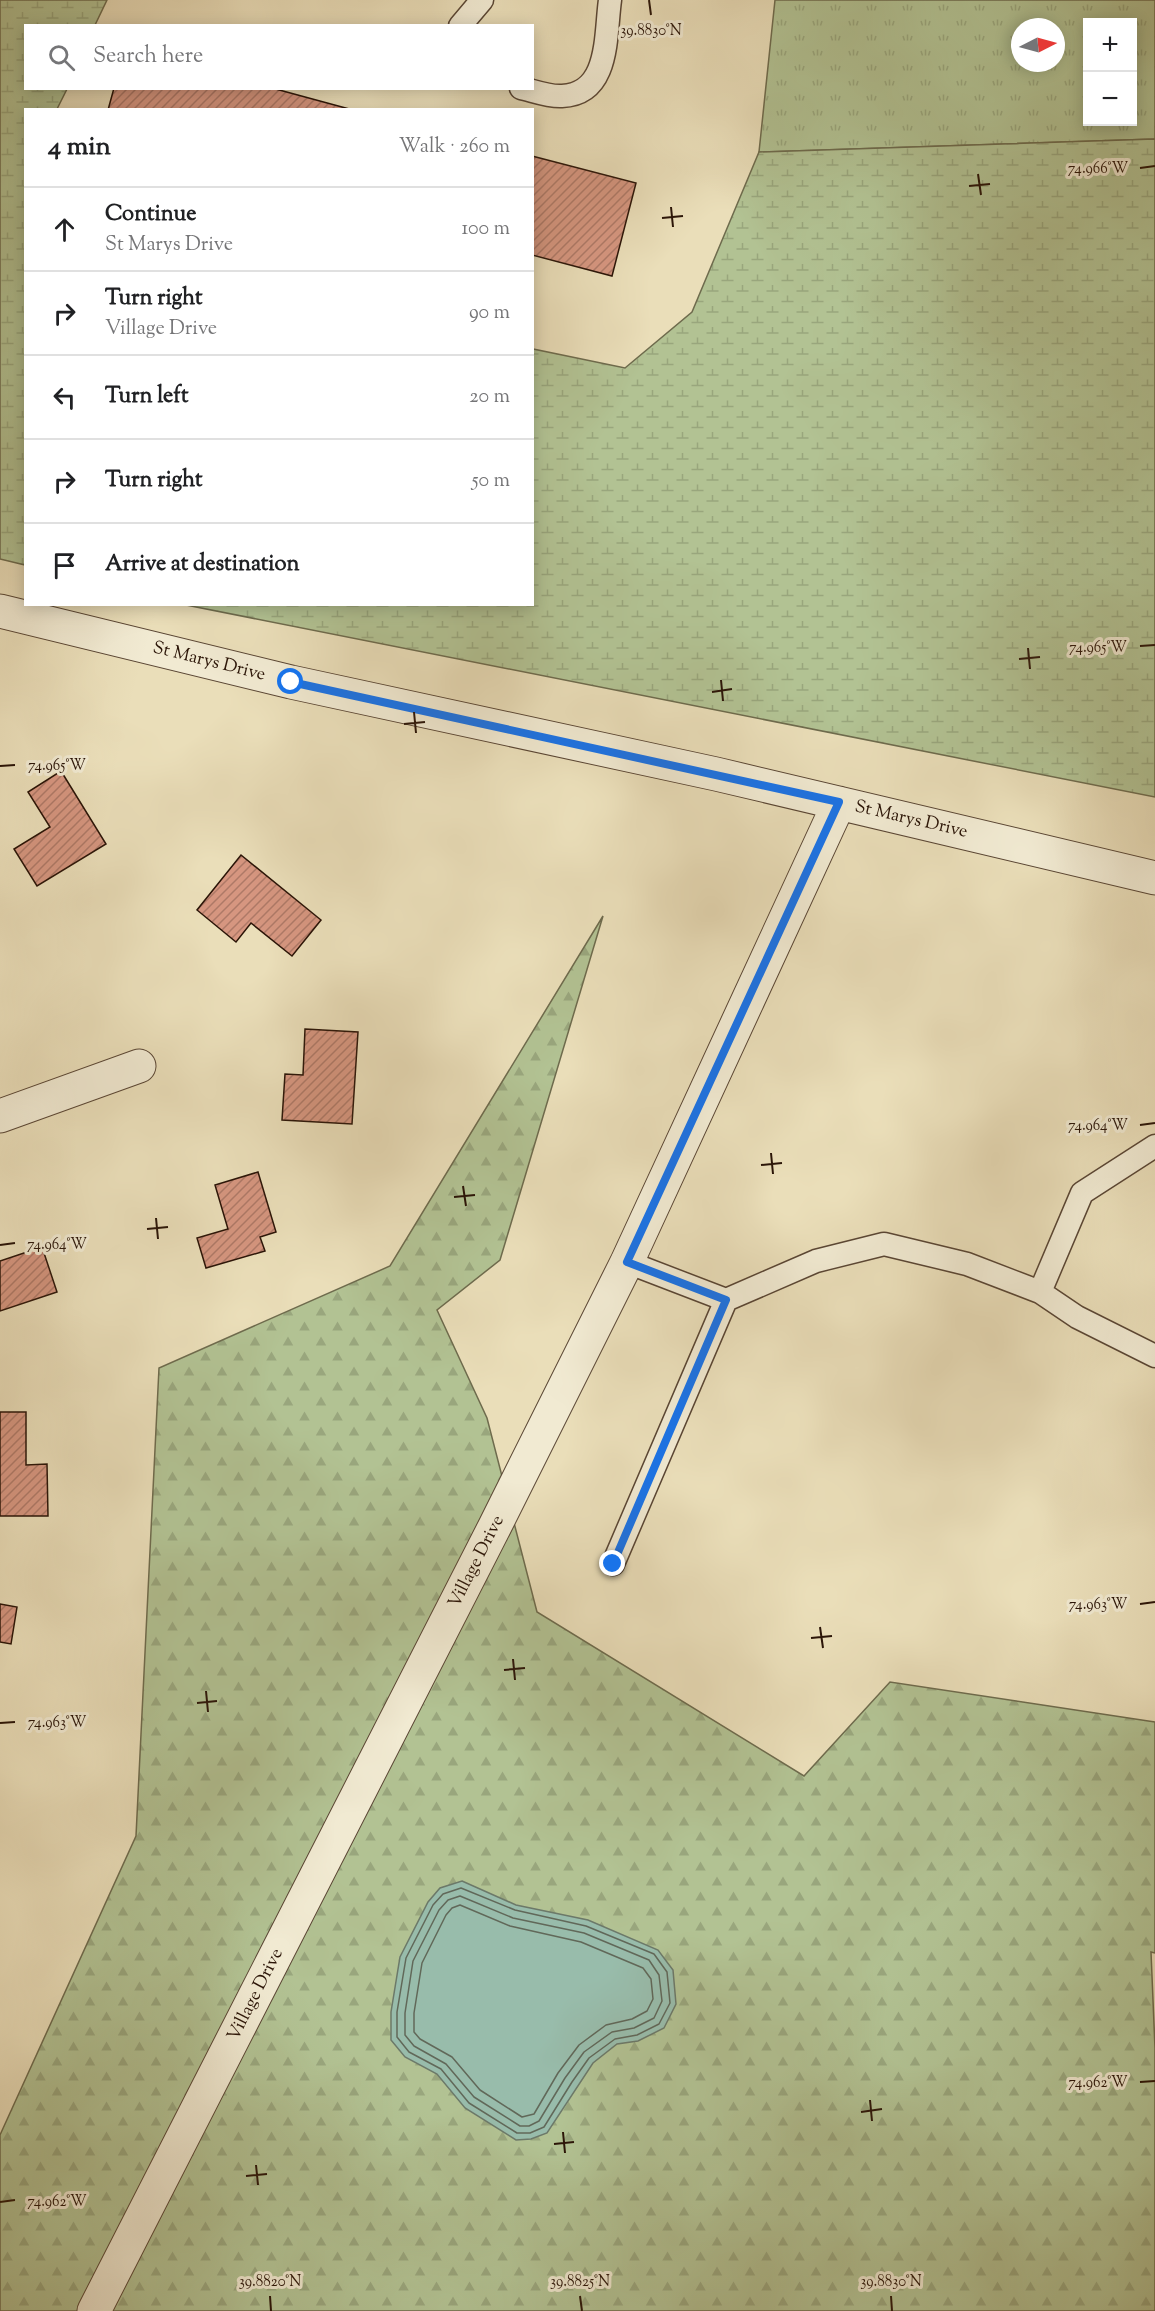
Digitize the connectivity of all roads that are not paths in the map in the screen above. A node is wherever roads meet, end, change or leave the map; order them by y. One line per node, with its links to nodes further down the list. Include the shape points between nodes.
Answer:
1 (483, 0): 3 (lane)
2 (610, 0): 4 (lane, via 602,64 594,81 580,93 560,96)
3 (462, 24)
4 (531, 90)
5 (0, 611): 6 (street, St Marys Drive, via 291,682)
6 (839, 802): 7 (street, St Marys Drive); 11 (street, Village Drive)
7 (1155, 878)
8 (139, 1066): 9 (street)
9 (0, 1116)
10 (1155, 1146): 12 (lane, via 1082,1193)
11 (627, 1262): 13 (lane); 16 (street, Village Drive)
12 (1040, 1292): 13 (lane, via 967,1264 884,1244 816,1261); 14 (lane, via 1077,1317)
13 (726, 1300): 15 (lane)
14 (1155, 1356)
15 (613, 1564)
16 (94, 2311)

